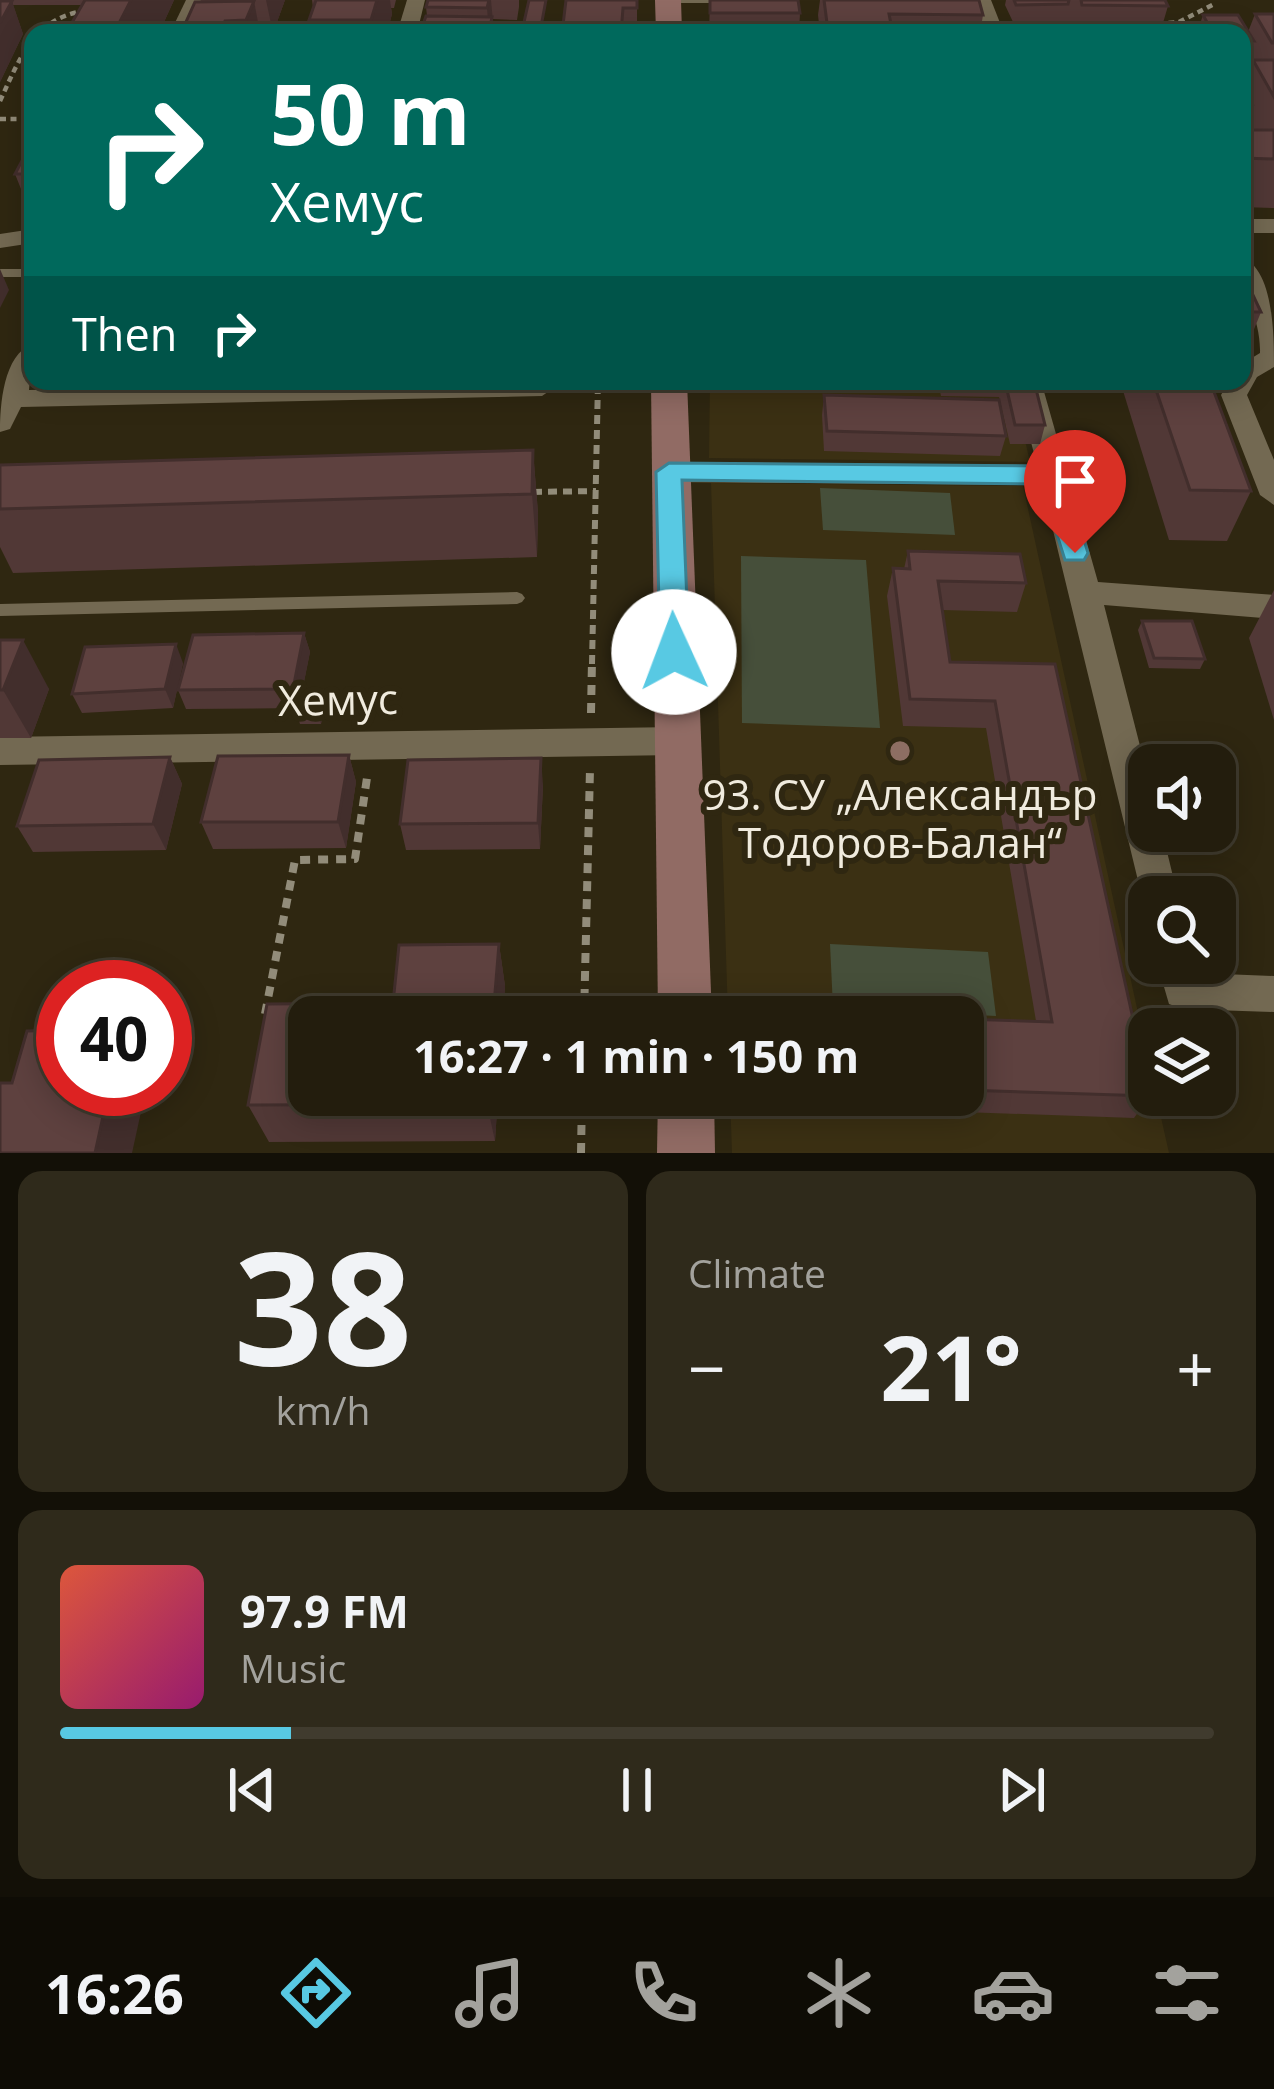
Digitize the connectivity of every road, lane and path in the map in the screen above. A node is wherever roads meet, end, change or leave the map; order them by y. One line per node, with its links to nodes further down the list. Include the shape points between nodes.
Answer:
1 (668, 0): 2 (lane)
2 (745, 0)
3 (1216, 3): 6 (path)
4 (98, 11): 5 (path, via 67,11)
5 (44, 24)
6 (1160, 24)
7 (24, 51): 8 (path)
8 (0, 101)
9 (1251, 283): 11 (street, via 1273,331 1273,357)
10 (24, 369): 17 (street)
11 (1251, 370)
12 (461, 390): 17 (street)
13 (598, 390): 20 (path)
14 (659, 390): 18 (street)
15 (1030, 390): 19 (street)
16 (1237, 390): 22 (street)
17 (4, 407)
18 (669, 472): 19 (street); 27 (street)
19 (1051, 475): 23 (street)
20 (596, 491): 21 (path); 28 (path)
21 (532, 492)
22 (1274, 495)
23 (1086, 592): 25 (street); 31 (street)
24 (517, 598): 26 (lane)
25 (1274, 607)
26 (0, 610)
27 (677, 741): 28 (street, Хемус); 35 (street)
28 (590, 742): 29 (street, Хемус); 34 (path)
29 (372, 744): 30 (street, Хемус); 36 (path, via 355,859 295,860)
30 (0, 751)
31 (1155, 876)
32 (1218, 984): 33 (street)
33 (1274, 994)
34 (584, 996)
35 (684, 996)
36 (265, 1014)
37 (581, 1116): 39 (path)
38 (686, 1116): 40 (street)
39 (580, 1153)
40 (686, 1153)

